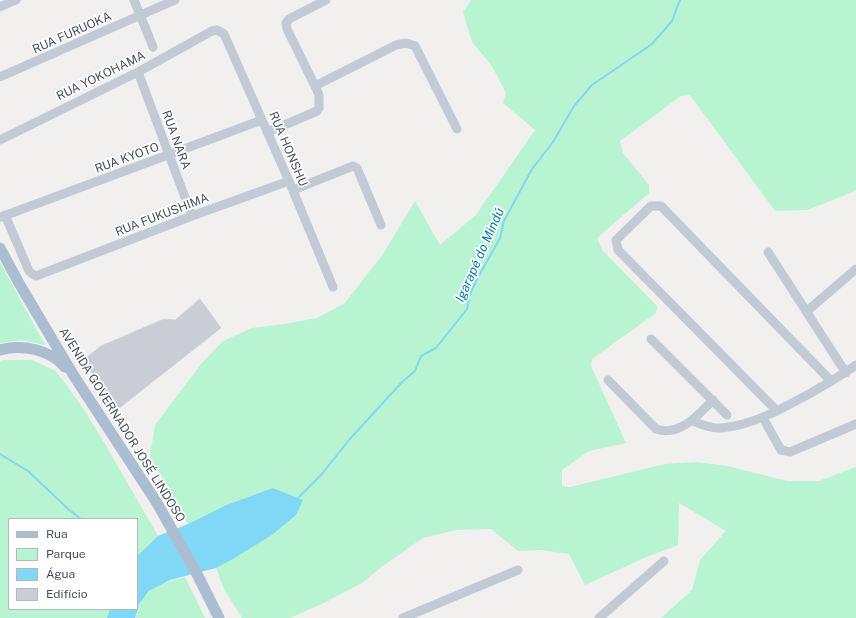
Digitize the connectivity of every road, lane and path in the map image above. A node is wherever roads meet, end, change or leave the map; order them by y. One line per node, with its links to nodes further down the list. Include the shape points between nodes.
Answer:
1 (16, 0): 5 (street)
2 (134, 0): 6 (street)
3 (175, 0): 6 (street, RUA FURUOKA)
4 (326, 0): 11 (street, via 286,23)
5 (0, 7)
6 (141, 16): 8 (street); 10 (street, RUA FURUOKA)
7 (212, 32): 9 (street, RUA YOKOHAMA); 12 (street, RUA HONSHU, via 217,30 224,34)
8 (153, 47)
9 (138, 72): 15 (street, RUA YOKOHAMA); 16 (street, RUA NARA)
10 (0, 77)
11 (316, 86): 13 (street, via 406,42 415,46); 14 (street, via 320,105 317,111)
12 (262, 120): 14 (street, RUA HONSHU); 16 (street, RUA KYOTO)
13 (457, 129)
14 (267, 132): 17 (street, RUA HONSHU)
15 (1, 136)
16 (168, 156): 19 (street, RUA KYOTO); 20 (street, RUA NARA)
17 (289, 181): 18 (street, RUA HONSHU); 20 (street, RUA FUKUSHIMA)
18 (293, 190): 21 (street, via 353,166 357,168); 25 (street, RUA HONSHU)
19 (3, 216): 20 (street, RUA FUKUSHIMA, via 29,271 36,276)
20 (192, 216)
21 (381, 226)
22 (0, 248): 31 (main road, AVENIDA GOVERNADOR JOSÉ LINDOSO)
23 (768, 252): 26 (street)
24 (856, 269): 26 (street)
25 (333, 287)
26 (807, 311): 30 (street)
27 (651, 340): 34 (street)
28 (0, 350): 31 (main road, via 28,347 46,352 62,362)
29 (856, 365): 30 (street)
30 (846, 373): 33 (street)
31 (74, 376): 43 (main road, AVENIDA GOVERNADOR JOSÉ LINDOSO, via 157,503)
32 (608, 380): 38 (street, via 656,429 662,431 677,428)
33 (831, 382): 35 (street); 35 (street, via 661,206 651,206 616,240 618,250)
34 (713, 400): 36 (street); 38 (street)
35 (777, 411): 37 (street)
36 (727, 415)
37 (764, 418): 38 (street, via 720,428); 39 (street, via 781,450 785,452)
38 (692, 421)
39 (856, 424)
40 (664, 561): 42 (street)
41 (518, 570): 44 (street)
42 (602, 615): 45 (street)
43 (219, 618)
44 (403, 618)
45 (593, 618)

